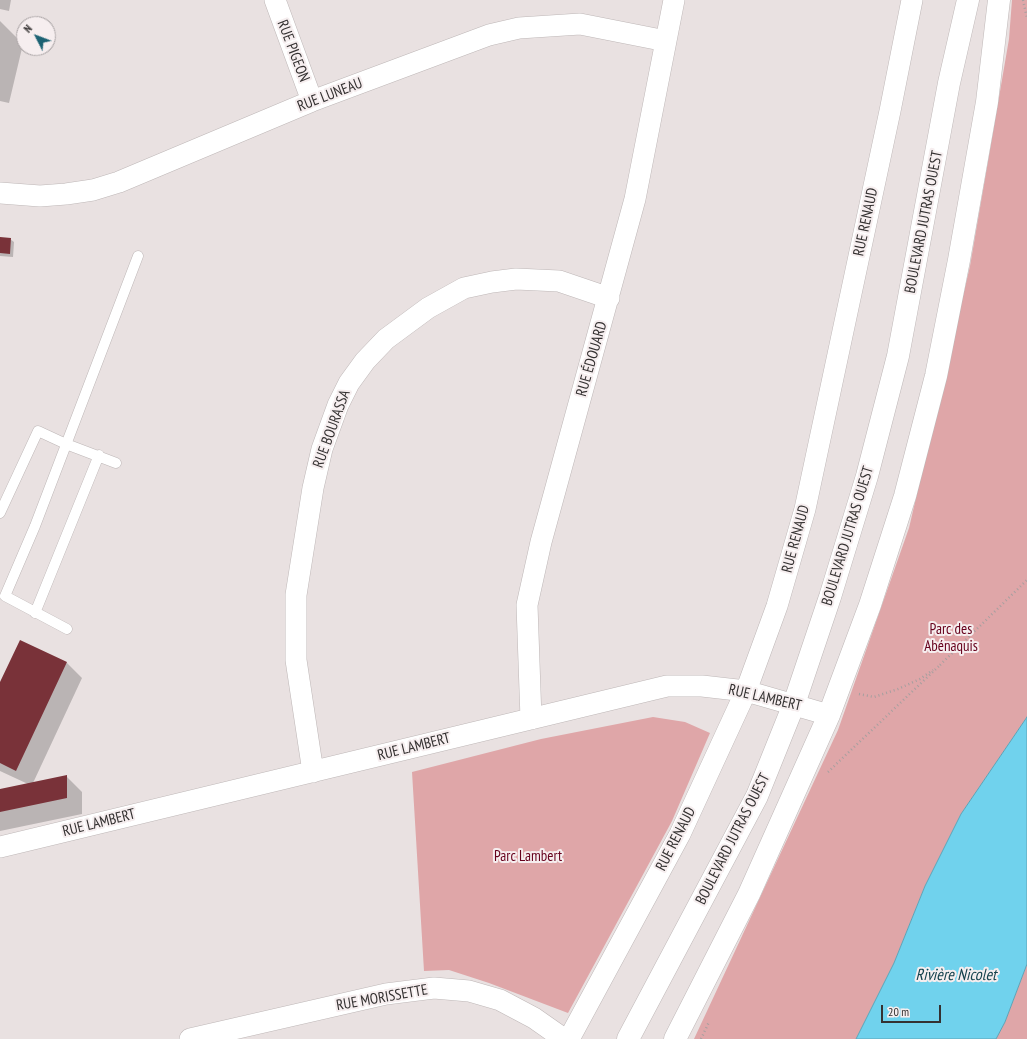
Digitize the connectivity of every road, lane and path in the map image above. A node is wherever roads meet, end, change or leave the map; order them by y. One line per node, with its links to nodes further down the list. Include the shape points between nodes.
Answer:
1 (275, 0): 9 (street, RUE PIGEON)
2 (674, 0): 8 (street, RUE ÉDOUARD)
3 (912, 0): 22 (street, RUE RENAUD, via 805,509 777,606)
4 (968, 0): 24 (main road, BOULEVARD JUTRAS OUEST, via 949,84 898,356 867,476)
5 (999, 0): 25 (main road, via 987,102 936,376 905,496 870,605)
6 (1023, 0): 7 (path)
7 (1027, 18)
8 (666, 41): 9 (street, RUE LUNEAU, via 580,24 519,28 489,35); 12 (street, RUE ÉDOUARD, via 635,199)
9 (312, 101): 10 (street, RUE LUNEAU, via 122,181 93,190 40,196)
10 (0, 193)
11 (138, 256): 13 (lane)
12 (609, 298): 26 (street, RUE ÉDOUARD, via 541,542 527,605); 27 (street, RUE BOURASSA, via 552,281 516,279 464,288 428,308 386,339 365,361 349,384 338,405 322,449 313,488 296,595 296,660)
13 (66, 444): 14 (lane); 16 (lane, via 38,431); 18 (lane)
14 (99, 455): 15 (lane); 19 (lane)
15 (116, 462)
16 (0, 513)
17 (1027, 580): 21 (path)
18 (2, 598): 19 (lane)
19 (35, 613): 20 (lane)
20 (67, 629)
21 (940, 665): 23 (path, via 920,679 874,697); 28 (path)
22 (746, 691): 24 (street, RUE LAMBERT); 26 (street, RUE LAMBERT, via 702,686 667,686); 33 (street, RUE RENAUD, via 680,834)
23 (853, 692)
24 (794, 704): 25 (street, RUE LAMBERT); 34 (main road, BOULEVARD JUTRAS OUEST, via 757,796)
25 (829, 715): 35 (main road, via 749,894)
26 (531, 719): 27 (street, RUE LAMBERT)
27 (313, 772): 29 (street, RUE LAMBERT)
28 (825, 774)
29 (0, 847)
30 (711, 1017): 36 (path)
31 (190, 1039): 32 (street, RUE MORISSETTE, via 386,994 434,988 469,990 500,1000 534,1018)
32 (564, 1039)
33 (569, 1039)
34 (628, 1039)
35 (675, 1039)
36 (701, 1039)

